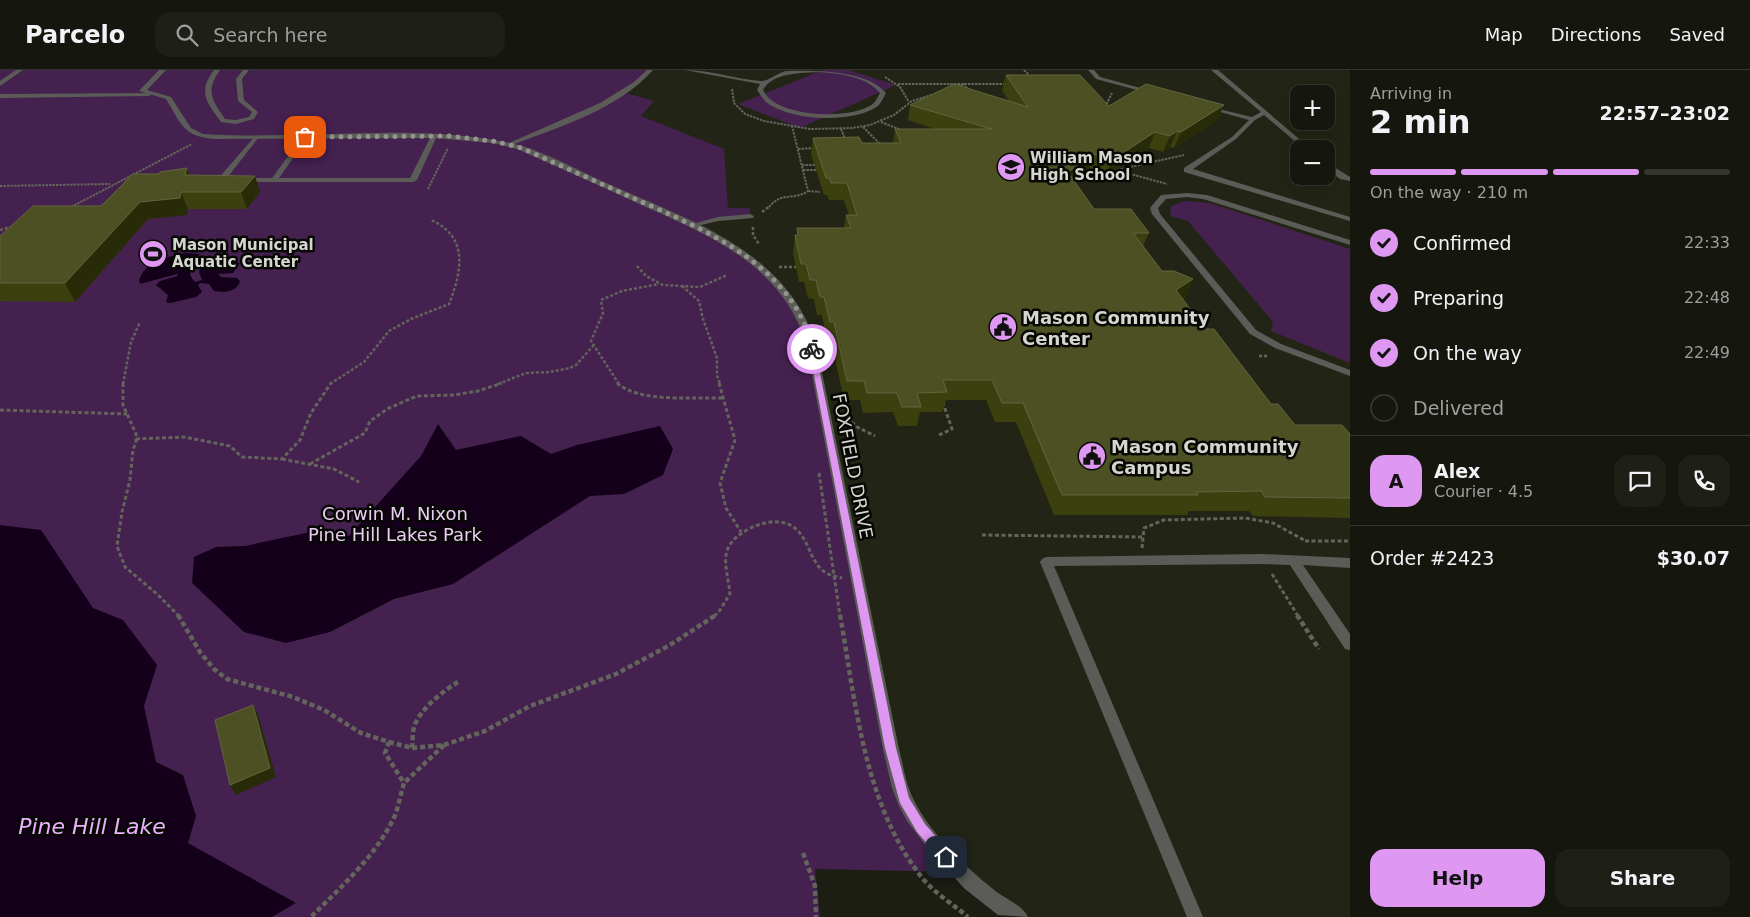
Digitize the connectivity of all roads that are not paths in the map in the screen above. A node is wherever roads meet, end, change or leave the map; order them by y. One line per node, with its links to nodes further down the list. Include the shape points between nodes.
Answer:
1 (20, 70): 10 (lane)
2 (163, 70): 11 (street, via 143,89)
3 (217, 70): 4 (lane, via 209,79 208,100 223,121 236,122 252,118 255,112 241,100 239,79)
4 (246, 70)
5 (650, 70): 21 (lane, via 616,98)
6 (688, 70): 9 (lane)
7 (1091, 70): 12 (lane, via 1098,78)
8 (1214, 70): 15 (lane)
9 (764, 83): 9 (lane, via 760,90 762,97 771,104 785,110 824,116 844,116 868,110 882,100 883,94 868,80 829,71 786,73)
10 (0, 84)
11 (149, 94): 13 (lane); 18 (street, FOXFIELD DRIVE, via 169,98 188,129 205,136)
12 (1163, 95)
13 (0, 96)
14 (1200, 105): 16 (lane)
15 (1264, 113): 16 (lane); 20 (lane)
16 (1253, 120): 26 (lane, via 1234,138 1187,170)
17 (434, 136): 19 (street, FOXFIELD DRIVE); 21 (street, FOXFIELD DRIVE); 24 (lane, via 414,180)
18 (256, 137): 19 (street, FOXFIELD DRIVE); 24 (lane, via 221,180)
19 (305, 137): 24 (lane)
20 (1297, 140)
21 (510, 144): 27 (street, FOXFIELD DRIVE)
22 (1335, 170): 23 (lane)
23 (1350, 179)
24 (274, 180)
25 (752, 219): 27 (lane, via 718,219)
26 (1350, 219)
27 (693, 225): 33 (street, FOXFIELD DRIVE, via 725,242 767,272 806,325 904,800 921,828 959,872 1007,912)
28 (1350, 243): 29 (lane, via 1204,198 1187,195 1164,198 1154,208 1253,332 1278,346)
29 (1350, 373)
30 (1293, 560): 31 (lane); 32 (lane); 34 (lane, via 1046,562)
31 (1350, 563)
32 (1350, 645)
33 (1019, 917)
34 (1196, 917)

